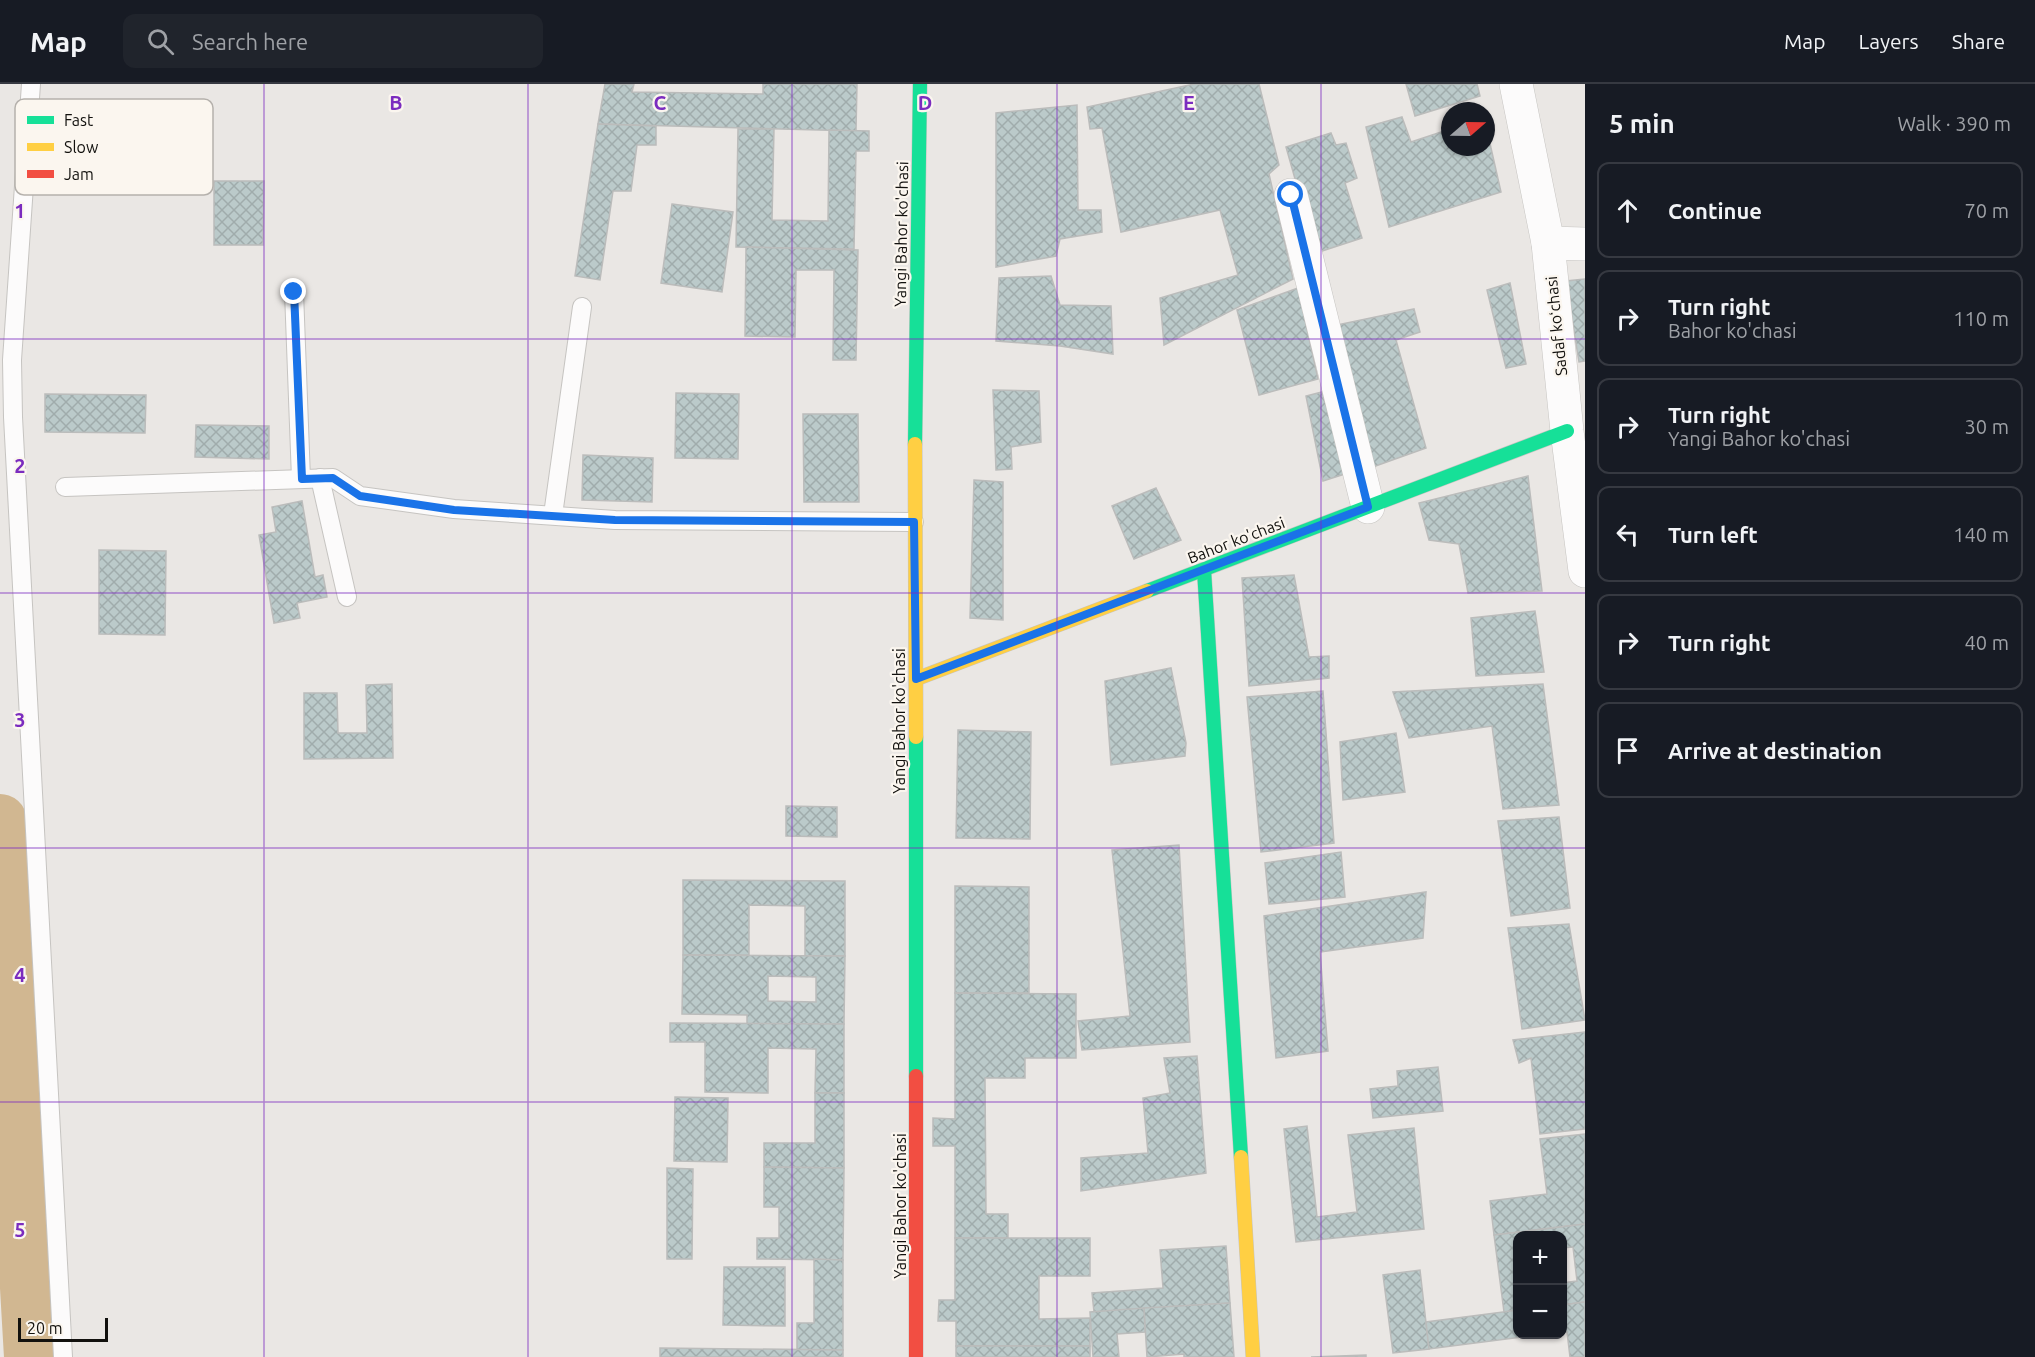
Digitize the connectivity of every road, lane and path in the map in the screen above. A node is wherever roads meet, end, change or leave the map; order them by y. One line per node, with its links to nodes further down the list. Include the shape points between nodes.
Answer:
1 (31, 84): 4 (lane)
2 (920, 84): 17 (street, Yangi Bahor ko'chasi)
3 (1516, 84): 7 (street, Sadaf koʻchasi)
4 (30, 99)
5 (23, 195): 22 (lane, via 12,417)
6 (1291, 195): 15 (street)
7 (1548, 243): 8 (street); 11 (street, Sadaf koʻchasi)
8 (1585, 244)
9 (294, 292): 13 (lane)
10 (582, 307): 16 (lane)
11 (1567, 431): 15 (street, Bahor ko'chasi); 19 (street, Sadaf koʻchasi)
12 (320, 478): 13 (lane); 16 (lane, via 333,478 360,496 454,510); 20 (lane)
13 (302, 479): 14 (lane)
14 (65, 487)
15 (1368, 507): 18 (street, Bahor ko'chasi)
16 (553, 515): 17 (lane, via 615,520)
17 (914, 522): 21 (street, Yangi Bahor ko'chasi)
18 (1204, 570): 21 (street, Bahor ko'chasi); 24 (street)
19 (1585, 571)
20 (346, 597)
21 (916, 679): 23 (street, Yangi Bahor ko'chasi)
22 (63, 1357)
23 (916, 1357)
24 (1254, 1357)

